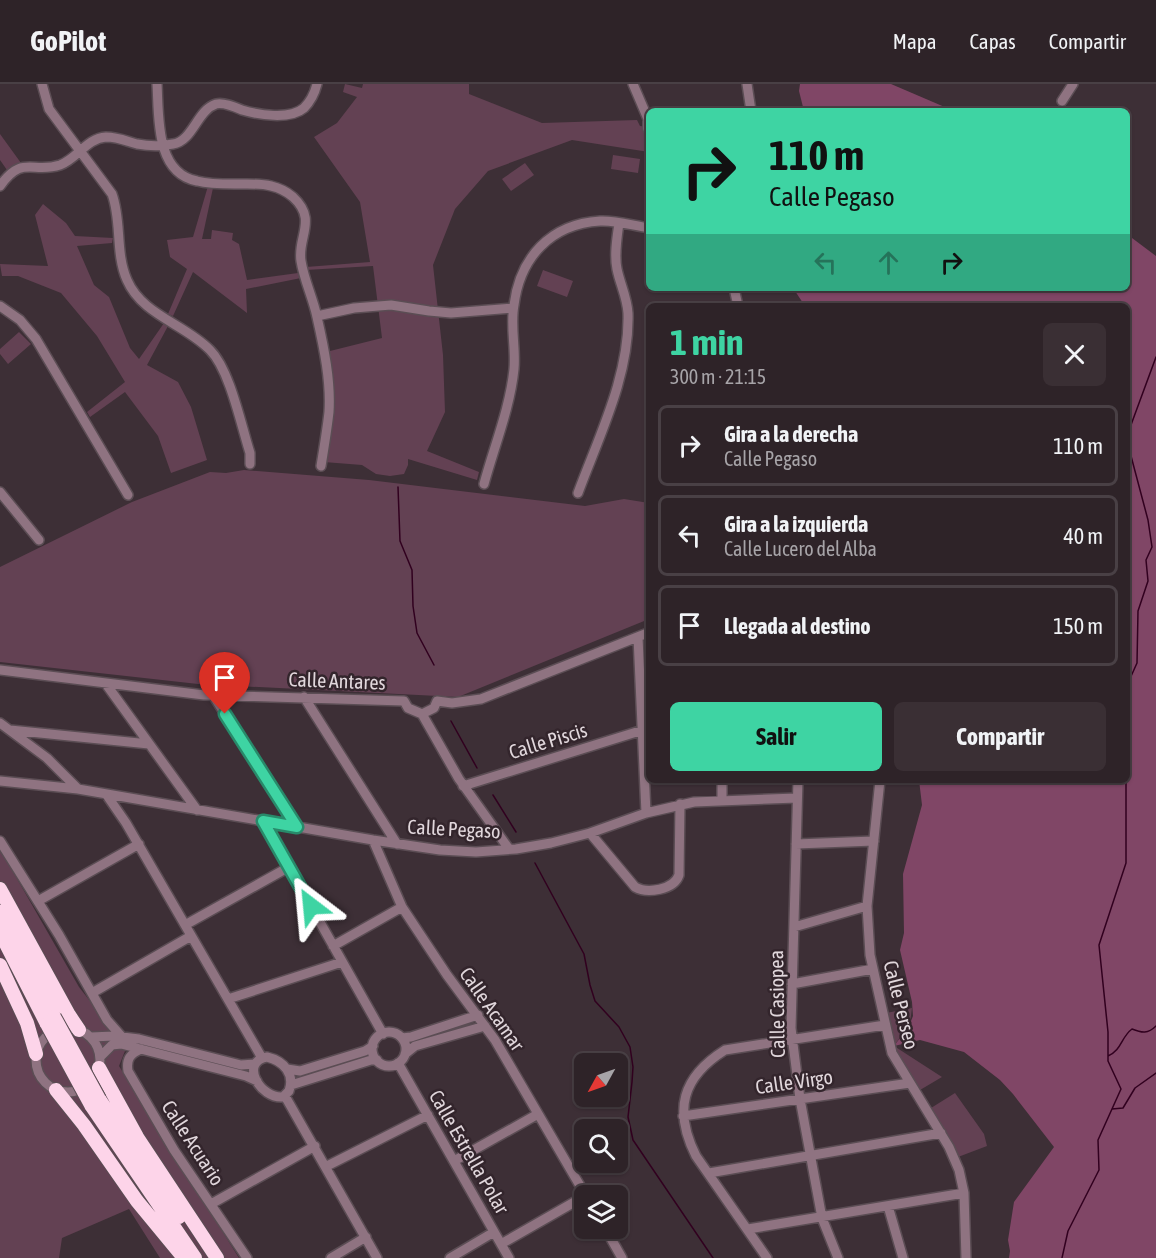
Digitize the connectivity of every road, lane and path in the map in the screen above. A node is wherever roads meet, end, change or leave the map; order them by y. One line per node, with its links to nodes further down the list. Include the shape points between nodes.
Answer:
1 (42, 84): 11 (street, via 49,109)
2 (157, 84): 10 (street)
3 (317, 84): 10 (street, via 303,109 272,116 216,104 176,144)
4 (633, 84): 9 (street)
5 (747, 84): 8 (street)
6 (1073, 84): 7 (street)
7 (1062, 101)
8 (751, 108)
9 (646, 114)
10 (163, 144): 11 (street, via 149,146 104,137); 17 (street, via 170,163 195,181 263,184 282,188 295,199 304,211 306,231 300,257)
11 (81, 151): 12 (street, via 63,164 27,165 12,172); 18 (street, via 117,207 126,279 136,296 195,337 221,364 250,453)
12 (0, 186)
13 (619, 223): 14 (street); 16 (street, via 583,223 562,230 543,244 528,260); 22 (street, via 617,268 628,313 626,346 621,373)
14 (646, 227)
15 (0, 306): 23 (street, via 20,320 36,339)
16 (513, 308): 17 (street, via 452,313 391,304); 20 (street, via 514,369)
17 (317, 316): 19 (street, via 329,385)
18 (250, 464)
19 (321, 466)
20 (484, 484)
21 (0, 492): 24 (street)
22 (578, 493)
23 (128, 495)
24 (39, 540)
25 (646, 634): 26 (street)
26 (638, 637): 31 (street, via 481,699 437,701 434,708); 34 (street)
27 (0, 670): 28 (street, Calle Antares)
28 (106, 684): 29 (street, Calle Antares); 35 (street)
29 (213, 695): 30 (street, Calle Antares); 49 (street)
30 (304, 697): 31 (street, Calle Antares, via 404,701 408,708); 55 (street)
31 (422, 714): 40 (street)
32 (0, 723): 33 (street)
33 (8, 730): 35 (street); 41 (street, via 47,758)
34 (644, 730): 40 (street, Calle Piscis); 47 (street)
35 (149, 744): 46 (street)
36 (0, 781): 41 (street, Calle Pegaso)
37 (722, 783): 44 (street)
38 (798, 783): 43 (street, Calle Casiopea)
39 (880, 783): 53 (street, Calle Perseo)
40 (463, 786): 57 (street)
41 (78, 789): 42 (street, Calle Pegaso)
42 (106, 794): 46 (street, Calle Pegaso); 54 (street)
43 (797, 798): 44 (street, Calle Pegaso); 56 (street, Calle Casiopea)
44 (722, 800): 45 (street, Calle Pegaso)
45 (680, 804): 47 (street, Calle Pegaso); 50 (street, via 679,875 672,885 646,891 635,887)
46 (197, 810): 48 (street, Calle Pegaso)
47 (646, 813): 50 (street, Calle Pegaso)
48 (263, 821): 49 (street, Calle Pegaso); 58 (street)
49 (297, 827): 51 (street, Calle Pegaso)
50 (590, 833): 57 (street, Calle Pegaso)
51 (374, 840): 55 (street, Calle Pegaso); 62 (street, Calle Acamar)
52 (0, 841): 60 (street)
53 (874, 841): 56 (street); 61 (street, Calle Perseo)
54 (139, 844): 60 (street); 64 (street)
55 (397, 844): 57 (street, Calle Pegaso, via 467,851)
56 (796, 844): 65 (street, Calle Casiopea)
57 (509, 849)
58 (289, 867): 64 (street); 68 (street)
59 (0, 889): 79 (highway, via 69,1015)
60 (38, 901): 73 (street)
61 (867, 906): 65 (street); 71 (street, Calle Perseo)
62 (402, 907): 68 (street); 75 (street, Calle Acamar)
63 (0, 912): 76 (highway)
64 (185, 925): 67 (street)
65 (794, 927): 72 (street, Calle Casiopea)
66 (0, 932): 76 (highway)
67 (191, 936): 73 (street); 74 (street)
68 (333, 946): 69 (street)
69 (342, 962): 74 (street); 80 (street)
70 (0, 965): 86 (highway, via 27,1023)
71 (873, 969): 72 (street); 77 (street, Calle Perseo)
72 (792, 984): 83 (street, Calle Casiopea)
73 (92, 993): 81 (street)
74 (228, 999): 89 (street)
75 (478, 1015): 78 (street, Calle Acamar); 82 (street)
76 (51, 1020): 99 (highway, bridge)
77 (885, 1025): 83 (street); 94 (street, Calle Perseo, via 892,1053)
78 (485, 1026): 87 (street, via 415,1046); 100 (street, Calle Acamar)
79 (85, 1033): 81 (street); 86 (street, via 57,1029 40,1043); 90 (street, via 99,1050)
80 (383, 1034): 82 (street, via 390,1032); 84 (street)
81 (122, 1037): 89 (street, via 242,1065)
82 (402, 1038): 87 (street)
83 (793, 1041): 98 (street, Calle Casiopea); 102 (street, via 740,1046 712,1058 688,1087)
84 (373, 1046): 88 (street); 92 (street, via 300,1071)
85 (141, 1049): 90 (street, via 117,1044 106,1049); 93 (street); 112 (street, Calle Acuario, via 129,1056 128,1071)
86 (36, 1054): 96 (street, via 40,1075)
87 (405, 1054): 91 (street)
88 (377, 1060): 91 (street, via 389,1066); 95 (street)
89 (258, 1061): 92 (street, via 275,1059); 93 (street, via 253,1071)
90 (100, 1062): 96 (street, via 95,1078 87,1086 78,1091); 123 (highway, via 137,1137)
91 (398, 1063): 101 (street, Calle Estrella Polar)
92 (287, 1069): 95 (street)
93 (257, 1082): 97 (street, via 270,1096)
94 (910, 1083): 98 (street, Calle Virgo); 103 (street, Calle Perseo)
95 (291, 1085): 97 (street)
96 (56, 1090): 120 (highway)
97 (285, 1095): 104 (street)
98 (800, 1099): 102 (street, Calle Virgo); 105 (street, Calle Casiopea)
99 (95, 1102): 121 (highway); 122 (highway)
100 (538, 1114): 106 (street); 109 (street, Calle Acamar)
101 (428, 1115): 106 (street, Calle Estrella Polar); 107 (street)
102 (683, 1116): 108 (street, via 688,1138)
103 (941, 1133): 105 (street); 110 (street, Calle Perseo, via 957,1164)
104 (315, 1146): 107 (street); 112 (street)
105 (811, 1155): 108 (street); 114 (street, Calle Casiopea)
106 (454, 1161): 116 (street, Calle Estrella Polar)
107 (327, 1166): 117 (street)
108 (708, 1173): 115 (street)
109 (579, 1185)
110 (964, 1193): 113 (street); 133 (street, Calle Perseo)
111 (574, 1202): 119 (street)
112 (211, 1204): 124 (street, Calle Acuario)
113 (888, 1206): 114 (street); 132 (street)
114 (822, 1218): 115 (street); 131 (street, Calle Casiopea)
115 (748, 1229): 130 (street)
116 (494, 1232): 119 (street, Calle Estrella Polar); 127 (street)
117 (366, 1238): 125 (street); 126 (street)
118 (611, 1239): 129 (street)
119 (501, 1244): 128 (street, Calle Estrella Polar)
120 (184, 1258)
121 (195, 1258)
122 (208, 1258)
123 (217, 1258)
124 (247, 1258)
125 (331, 1258)
126 (377, 1258)
127 (450, 1258)
128 (509, 1258)
129 (622, 1258)
130 (767, 1258)
131 (837, 1258)
132 (903, 1258)
133 (966, 1258)

